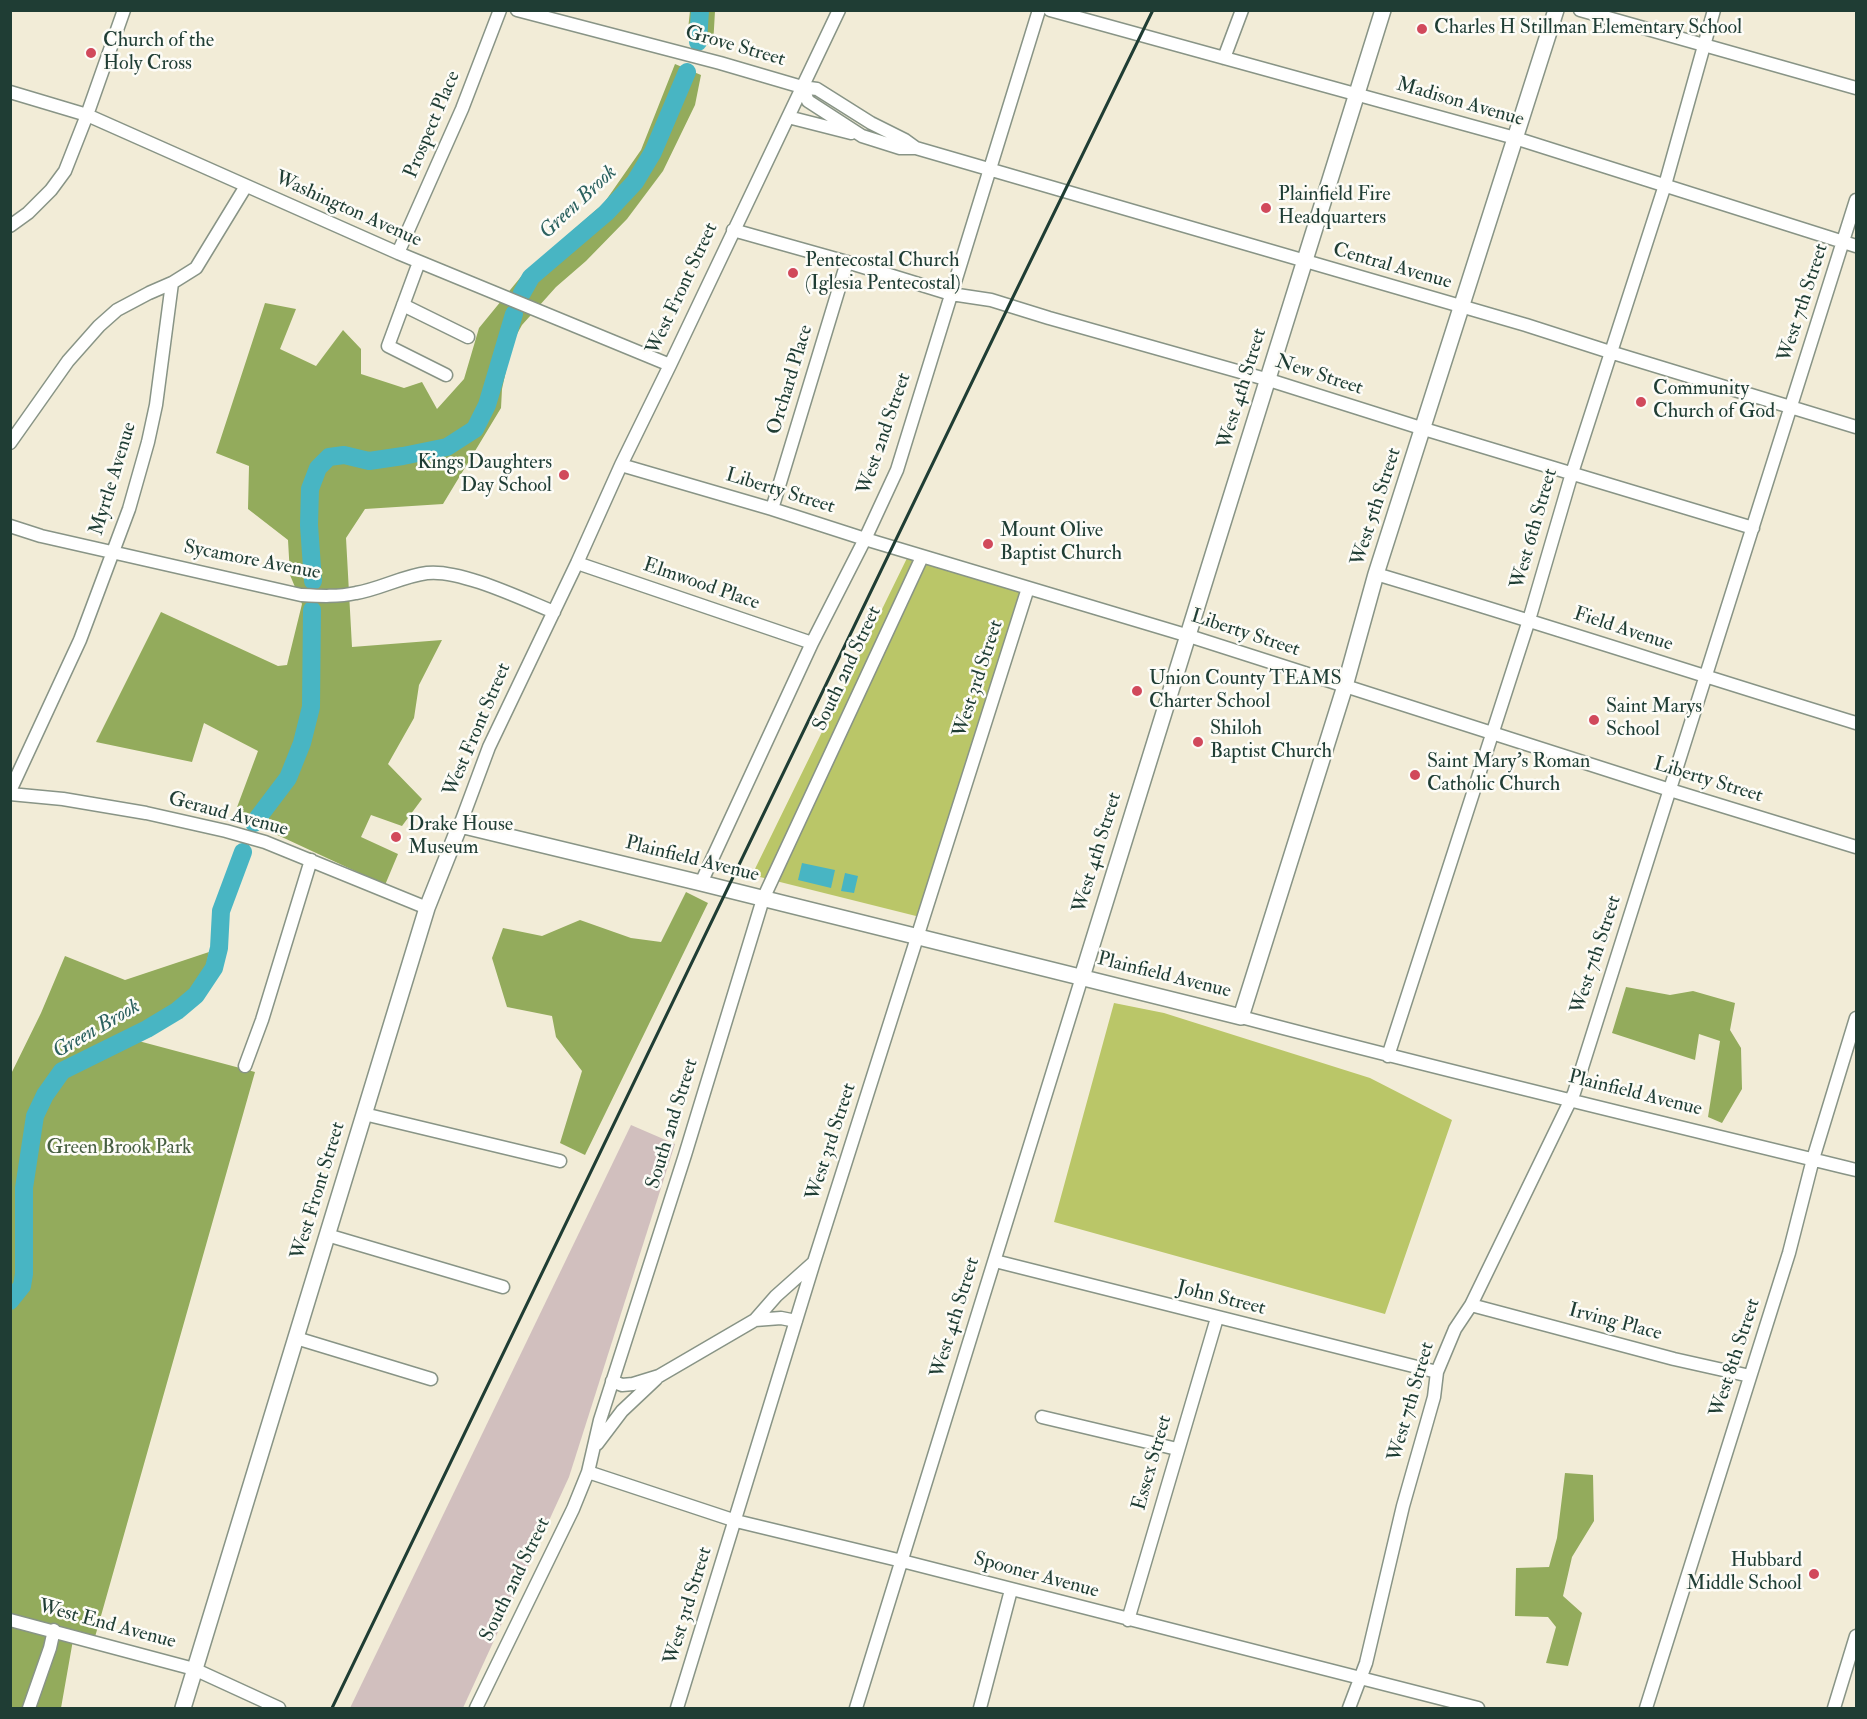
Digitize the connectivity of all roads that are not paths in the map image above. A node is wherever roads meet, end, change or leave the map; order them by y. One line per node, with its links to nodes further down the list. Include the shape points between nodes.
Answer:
1 (124, 10): 19 (street)
2 (500, 10): 32 (street, Prospect Place, via 462,109)
3 (517, 10): 12 (street, Grove Street)
4 (839, 10): 15 (street, West Front Street)
5 (1039, 10): 24 (street, West 2nd Street)
6 (1050, 10): 14 (street, Madison Avenue)
7 (1242, 10): 14 (street)
8 (1383, 10): 18 (main road, West 4th Street)
9 (1556, 10): 22 (main road, West 5th Street)
10 (1580, 10): 13 (street)
11 (1714, 10): 13 (street, West 6th Street)
12 (560, 16): 15 (street, Grove Street)
13 (1703, 45): 16 (street); 25 (street, West 6th Street)
14 (1224, 58): 18 (street, Madison Avenue)
15 (802, 87): 20 (street, West Front Street); 21 (street, Central Avenue, via 808,101); 23 (street, Central Avenue, via 817,89)
16 (1857, 87)
17 (10, 92): 19 (street, Washington Avenue)
18 (1357, 94): 22 (street, Madison Avenue); 33 (main road, West 4th Street)
19 (87, 115): 26 (street, Washington Avenue); 28 (street, via 64,171 51,190)
20 (788, 117): 21 (street); 29 (street, West Front Street)
21 (862, 136): 23 (street, Central Avenue, via 900,148)
22 (1515, 138): 25 (street, Madison Avenue); 39 (main road, West 5th Street)
23 (916, 148): 24 (street, Central Avenue)
24 (989, 170): 33 (street, Central Avenue); 37 (street, West 2nd Street)
25 (1665, 185): 30 (street, Madison Avenue); 41 (street, West 6th Street)
26 (246, 186): 32 (street, Washington Avenue); 36 (street, via 196,268)
27 (1857, 200): 30 (street, West 7th Street)
28 (10, 226)
29 (733, 230): 35 (street, New Street); 42 (street, West Front Street)
30 (1844, 242): 31 (street, Madison Avenue); 45 (street, West 7th Street)
31 (1857, 246)
32 (398, 253): 34 (street, Washington Avenue)
33 (1305, 261): 39 (street, Central Avenue); 44 (main road, West 4th Street)
34 (419, 262): 38 (street); 42 (street, Washington Avenue)
35 (847, 262): 37 (street, New Street); 51 (street, Orchard Place)
36 (172, 284): 48 (street, via 117,310 99,326); 55 (street, Myrtle Avenue, via 148,442)
37 (951, 294): 44 (street, New Street, via 991,300); 54 (street, West 2nd Street, via 897,470)
38 (403, 305): 40 (street); 43 (street, via 388,346)
39 (1461, 307): 41 (street, Central Avenue); 47 (main road, West 5th Street)
40 (468, 337)
41 (1610, 352): 45 (street, Central Avenue); 50 (street, West 6th Street)
42 (670, 365): 49 (street, West Front Street)
43 (446, 375)
44 (1269, 380): 47 (street, New Street); 62 (main road, West 4th Street)
45 (1791, 406): 46 (street, Central Avenue); 53 (street, West 7th Street)
46 (1857, 427)
47 (1424, 429): 50 (street, New Street); 58 (main road, West 5th Street)
48 (10, 443)
49 (621, 465): 51 (street, Liberty Street); 57 (street, West Front Street)
50 (1572, 473): 53 (street, New Street); 61 (street, West 6th Street)
51 (772, 509): 54 (street, Liberty Street)
52 (10, 526): 55 (street, Sycamore Avenue)
53 (1753, 528): 64 (street, West 7th Street)
54 (865, 539): 56 (street, Liberty Street); 63 (street, West 2nd Street)
55 (112, 552): 60 (street, Sycamore Avenue, via 302,595 357,593 426,573 439,573 500,590); 69 (street, Myrtle Avenue, via 80,640)
56 (922, 557): 59 (street, Liberty Street); 74 (street, South 2nd Street)
57 (577, 563): 60 (street, West Front Street); 63 (street, Elmwood Place)
58 (1376, 574): 61 (street, Field Avenue); 65 (main road, West 5th Street)
59 (1028, 588): 62 (street, Liberty Street); 76 (street, West 3rd Street)
60 (554, 612): 70 (street, West Front Street, via 489,747)
61 (1529, 620): 64 (street, Field Avenue); 67 (street, West 6th Street)
62 (1186, 636): 65 (street, Liberty Street); 77 (main road, West 4th Street)
63 (812, 643): 73 (street, West 2nd Street)
64 (1705, 677): 66 (street, Field Avenue); 68 (street, West 7th Street)
65 (1345, 686): 67 (street, Liberty Street); 78 (main road, West 5th Street)
66 (1857, 723)
67 (1492, 733): 68 (street, Liberty Street); 80 (street, West 6th Street)
68 (1670, 790): 71 (street, Liberty Street); 82 (street, West 7th Street)
69 (10, 792): 72 (street, Geraud Avenue, via 146,813 226,831)
70 (460, 825): 73 (main road, Plainfield Avenue); 75 (main road, West Front Street)
71 (1857, 847)
72 (311, 860): 75 (street, Geraud Avenue); 81 (street)
73 (700, 882): 74 (main road, Plainfield Avenue)
74 (763, 899): 76 (main road, Plainfield Avenue); 100 (street, South 2nd Street)
75 (427, 908): 83 (main road, West Front Street)
76 (918, 937): 77 (main road, Plainfield Avenue); 89 (street, West 3rd Street)
77 (1082, 977): 78 (main road, Plainfield Avenue); 88 (street, West 4th Street)
78 (1241, 1017): 80 (street, Plainfield Avenue)
79 (1857, 1018): 84 (street, West 8th Street)
80 (1388, 1056): 82 (street, Plainfield Avenue)
81 (245, 1066)
82 (1571, 1099): 84 (street, Plainfield Avenue); 91 (street, West 7th Street)
83 (364, 1114): 85 (street); 87 (main road, West Front Street)
84 (1813, 1160): 86 (street, Plainfield Avenue); 98 (street, West 8th Street)
85 (560, 1161)
86 (1857, 1170)
87 (327, 1235): 90 (street); 95 (main road, West Front Street)
88 (995, 1261): 92 (street, John Street); 106 (street, West 4th Street)
89 (814, 1262): 93 (street); 94 (street, West 3rd Street)
90 (503, 1287)
91 (1471, 1305): 96 (street, West 7th Street, via 1455,1329); 98 (street, Irving Place)
92 (1216, 1318): 96 (street, John Street); 103 (street, Essex Street)
93 (755, 1320): 94 (street); 97 (street)
94 (796, 1321): 105 (street, West 3rd Street)
95 (296, 1338): 99 (street); 112 (main road, West Front Street)
96 (1437, 1372): 113 (street, West 7th Street, via 1434,1397)
97 (659, 1376): 100 (street, via 633,1384); 102 (street)
98 (1750, 1376): 124 (street, West 8th Street)
99 (431, 1379)
100 (612, 1381): 102 (street, South 2nd Street)
101 (1042, 1417): 103 (street)
102 (594, 1447): 104 (street, South 2nd Street)
103 (1177, 1449): 109 (street, Essex Street)
104 (588, 1472): 105 (street, Spooner Avenue); 118 (street, South 2nd Street)
105 (736, 1521): 106 (street, Spooner Avenue); 119 (street, West 3rd Street)
106 (902, 1561): 107 (street, Spooner Avenue); 120 (street, West 4th Street)
107 (1011, 1590): 109 (street, Spooner Avenue); 121 (street)
108 (10, 1620): 110 (street, West End Avenue)
109 (1128, 1620): 113 (street, Spooner Avenue)
110 (54, 1630): 112 (street, West End Avenue); 115 (street)
111 (1857, 1636): 125 (street)
112 (194, 1669): 116 (main road, West Front Street); 117 (street, West End Avenue)
113 (1360, 1678): 114 (street, Spooner Avenue); 122 (street, West 7th Street)
114 (1433, 1703): 123 (street, Spooner Avenue)
115 (29, 1708)
116 (183, 1708)
117 (279, 1708)
118 (476, 1708)
119 (677, 1708)
120 (856, 1708)
121 (980, 1708)
122 (1349, 1708)
123 (1478, 1708)
124 (1646, 1708)
125 (1834, 1708)

